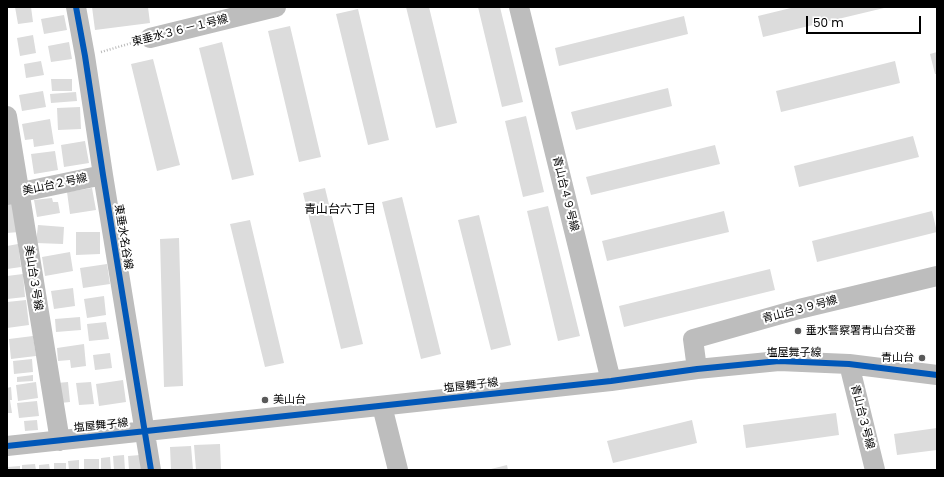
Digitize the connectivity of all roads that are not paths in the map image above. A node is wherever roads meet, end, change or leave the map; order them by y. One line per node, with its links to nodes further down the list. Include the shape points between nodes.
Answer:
1 (76, 7): 6 (street, 東垂水名谷線)
2 (276, 7): 4 (street, 東垂水３６－１号線)
3 (519, 7): 12 (street, 青山台４９号線)
4 (150, 38)
5 (7, 116): 7 (street, 美山台３号線)
6 (103, 175): 7 (street, 美山台２号線); 14 (street, 東垂水名谷線)
7 (13, 194): 15 (street, 美山台３号線)
8 (937, 276): 10 (street, 青山台３９号線, via 693,339)
9 (849, 364): 10 (street, 塩屋舞子線, via 779,361); 11 (street, 塩屋舞子線); 19 (street, 青山台３号線)
10 (697, 369): 12 (street, 塩屋舞子線)
11 (937, 375)
12 (611, 381): 13 (street, 塩屋舞子線)
13 (382, 406): 14 (street, 塩屋舞子線); 18 (street)
14 (145, 432): 15 (street, 塩屋舞子線); 17 (street, 東垂水名谷線)
15 (60, 441): 16 (street, 塩屋舞子線)
16 (7, 446)
17 (150, 470)
18 (398, 470)
19 (875, 470)

